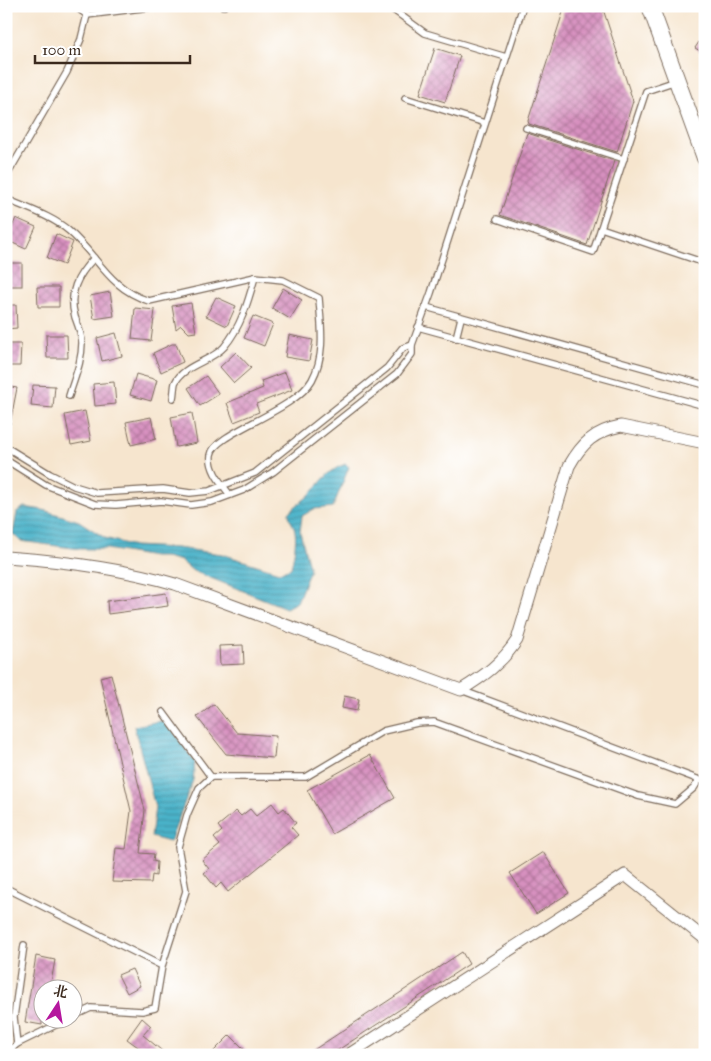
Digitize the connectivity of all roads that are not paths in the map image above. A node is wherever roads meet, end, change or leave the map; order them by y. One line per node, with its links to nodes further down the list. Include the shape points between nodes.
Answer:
1 (75, 6): 6 (lane)
2 (158, 6): 6 (lane)
3 (388, 6): 7 (lane, via 425,33)
4 (523, 6): 7 (lane)
5 (650, 6): 8 (main road)
6 (87, 15): 14 (lane, via 67,72)
7 (506, 57): 10 (lane)
8 (677, 81): 12 (main road); 13 (lane, via 646,91)
9 (405, 98): 10 (lane)
10 (485, 124): 21 (lane)
11 (526, 128): 13 (lane)
12 (705, 158)
13 (624, 159): 17 (lane)
14 (6, 177)
15 (6, 199): 18 (lane, via 68,230)
16 (497, 219): 17 (lane, via 593,252)
17 (601, 228): 19 (lane)
18 (94, 258): 20 (lane, via 120,288 149,301); 27 (lane, via 79,274 73,288 72,307 82,342 79,366)
19 (705, 263)
20 (255, 277): 28 (lane, via 246,308 233,335 223,349 188,370 176,382); 33 (lane, via 283,280 319,298 323,343 312,380 299,396 214,445 210,454 212,466)
21 (426, 307): 22 (lane); 23 (lane)
22 (461, 318): 24 (lane); 26 (lane)
23 (418, 327): 24 (lane); 25 (lane)
24 (456, 338): 29 (lane)
25 (412, 345): 33 (lane, via 403,348 386,368 262,468); 34 (lane, via 412,354 397,374 273,472)
26 (705, 385)
27 (68, 396)
28 (173, 398)
29 (705, 406)
30 (705, 443): 36 (street, via 621,426 608,428 589,438 579,448 569,466 517,640 490,671)
31 (6, 447): 33 (lane, via 74,486 97,492 163,489 190,493)
32 (6, 460): 34 (lane, via 46,485 95,504 161,501 190,505)
33 (223, 486): 34 (lane)
34 (230, 495)
35 (6, 557): 36 (street, via 147,576 175,584)
36 (461, 690): 39 (lane)
37 (163, 712): 38 (lane)
38 (211, 777): 39 (lane, via 306,777 384,731 434,722 638,796 675,804); 43 (lane, via 199,788 178,847 186,890)
39 (702, 781)
40 (6, 888): 43 (lane)
41 (705, 940): 48 (street, via 625,875)
42 (24, 945): 46 (lane, via 14,1017)
43 (162, 966): 44 (lane, via 155,1008 142,1011 91,1008)
44 (82, 1012)
45 (50, 1028): 46 (lane)
46 (17, 1044): 47 (lane)
47 (6, 1054)
48 (348, 1055)

